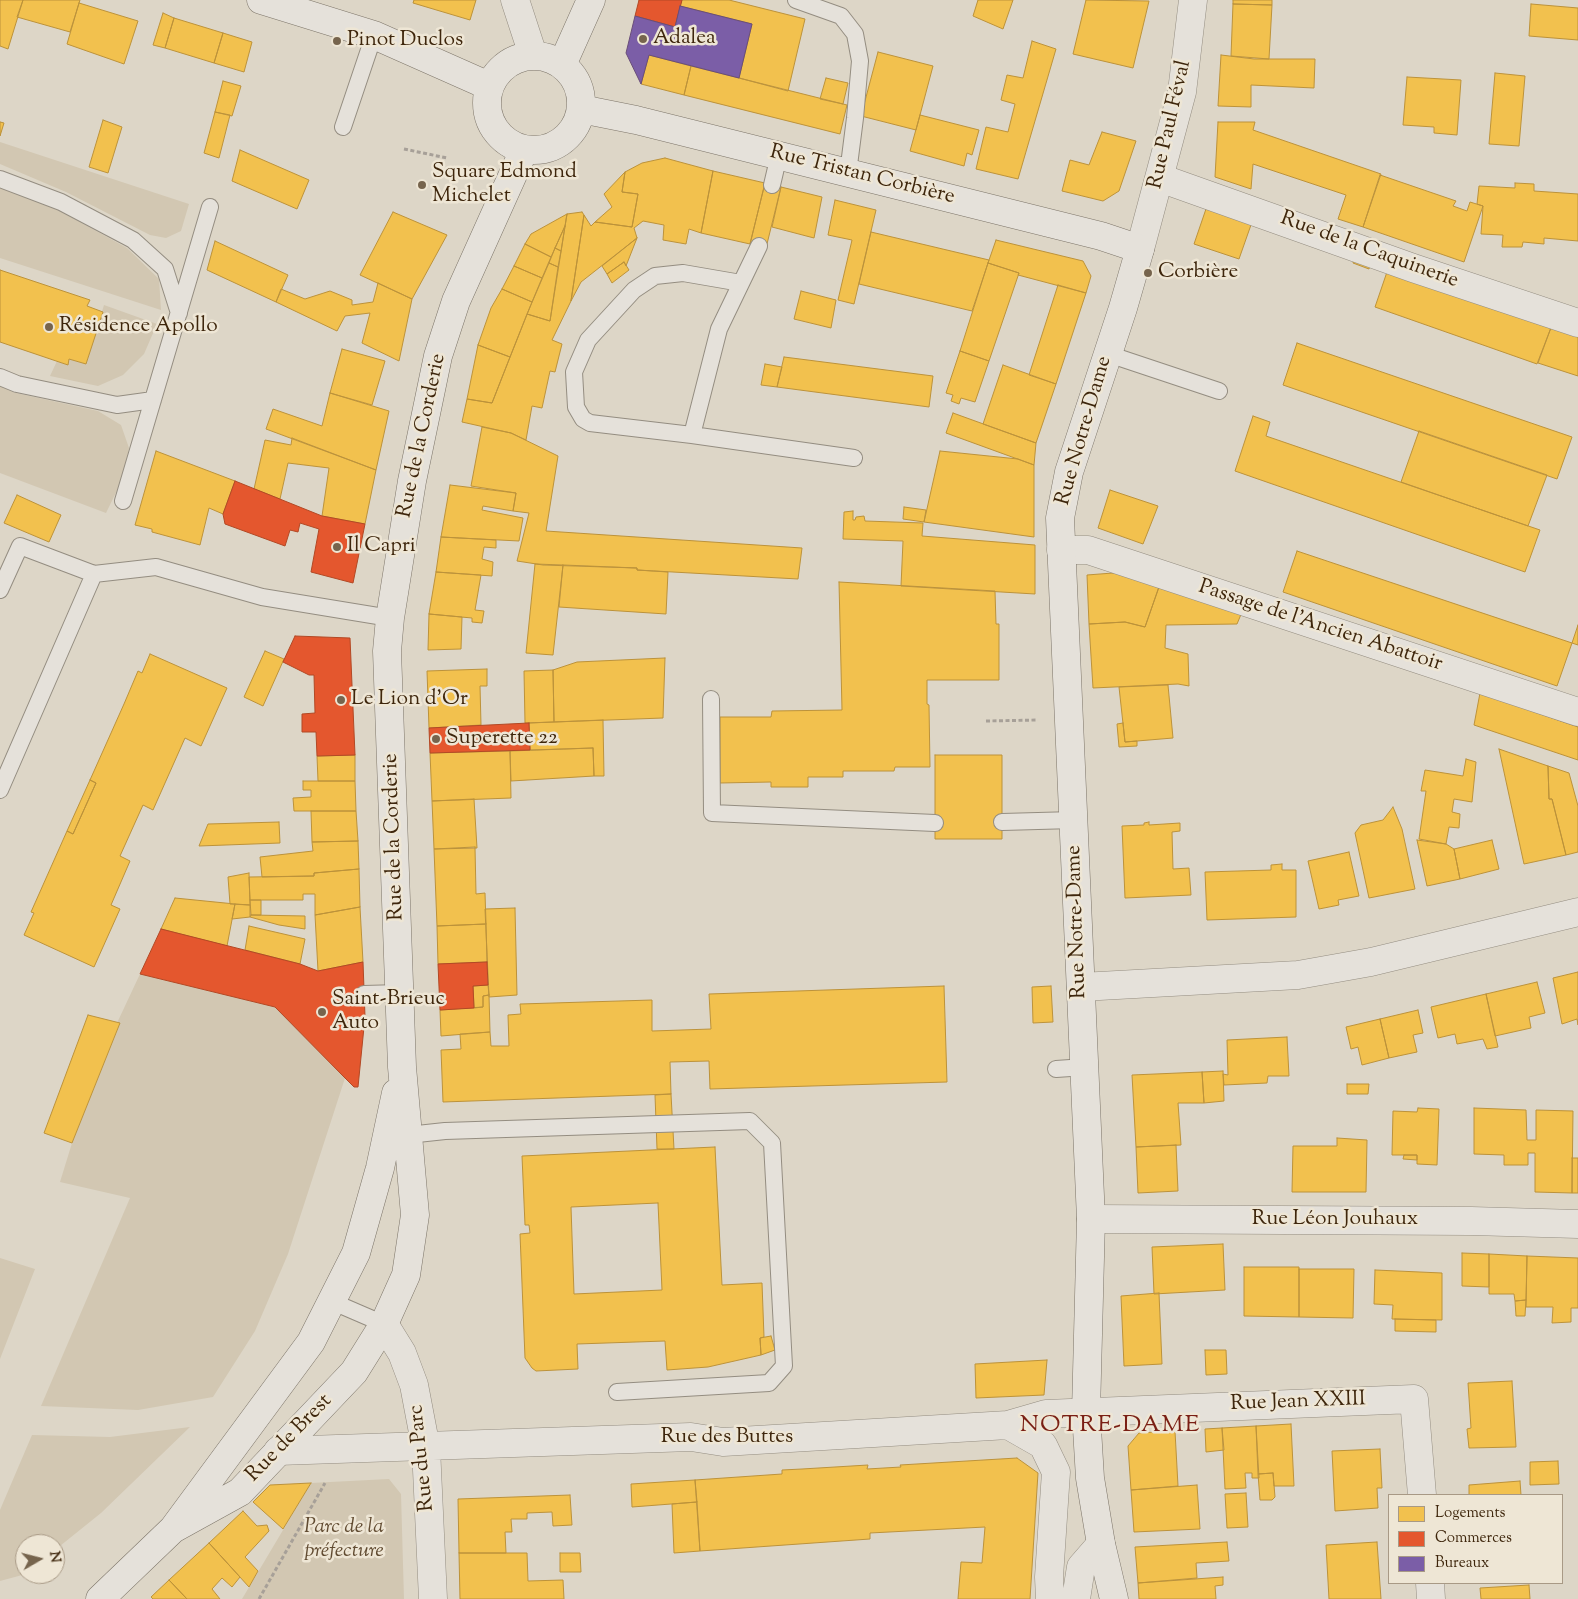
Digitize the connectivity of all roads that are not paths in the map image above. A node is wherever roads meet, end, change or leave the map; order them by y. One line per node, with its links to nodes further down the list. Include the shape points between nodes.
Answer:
1 (261, 0): 6 (street)
2 (515, 0): 7 (street)
3 (591, 0): 8 (street)
4 (796, 0): 14 (lane, via 840,16 855,34 860,61)
5 (1193, 0): 15 (street, Rue Paul Féval, via 1182,92)
6 (374, 35): 9 (street); 11 (lane)
7 (533, 55): 8 (street, via 554,59); 9 (street, via 511,61 494,76)
8 (562, 65): 10 (street, via 578,84)
9 (489, 86): 12 (street, via 486,99 492,126 505,141)
10 (581, 109): 12 (street, via 577,124 567,137 554,146); 13 (street, Rue Tristan Corbière)
11 (343, 127)
12 (524, 150): 34 (street, Rue de la Corderie, via 456,301 438,356 412,481)
13 (779, 155): 14 (street, Rue Tristan Corbière); 17 (lane)
14 (848, 172): 20 (street, Rue Tristan Corbière, via 1101,236)
15 (1160, 178): 20 (street, Rue Paul Féval); 23 (street, Rue de la Caquinerie)
16 (0, 179): 22 (lane, via 61,202 133,240 165,269)
17 (772, 185)
18 (210, 207): 22 (lane)
19 (758, 246): 21 (lane)
20 (1140, 249): 24 (street, Rue Notre-Dame)
21 (741, 283): 28 (lane, via 719,329); 28 (lane, via 683,273 654,276 634,290 588,340 574,372 576,407 583,419 590,423)
22 (179, 313): 27 (lane)
23 (1578, 323)
24 (1108, 354): 26 (lane); 31 (street, Rue Notre-Dame, via 1069,472 1060,518)
25 (0, 377): 27 (lane, via 17,384 117,406)
26 (1219, 391)
27 (153, 400): 30 (lane)
28 (692, 435): 29 (lane)
29 (854, 458)
30 (123, 501)
31 (1061, 550): 36 (street, Passage de l'Ancien Abattoir, via 1088,550); 38 (street, Rue Notre-Dame)
32 (94, 574): 33 (lane, via 20,546); 34 (lane, via 156,567 262,597); 37 (lane)
33 (0, 590)
34 (390, 618): 43 (street, Rue de la Corderie, via 387,651)
35 (712, 698): 40 (lane, via 712,812)
36 (1578, 712)
37 (0, 790)
38 (1074, 820): 39 (lane); 42 (street, Rue Notre-Dame)
39 (1002, 822)
40 (935, 823)
41 (1578, 912): 42 (street, via 1371,962 1298,975)
42 (1080, 988): 46 (street, Rue Notre-Dame)
43 (400, 993): 44 (lane); 45 (street, Rue de la Corderie)
44 (364, 994)
45 (402, 1067): 48 (street, Rue de la Corderie); 51 (street, Rue de la Corderie, via 380,1168 356,1253)
46 (1085, 1067): 47 (lane); 49 (street, Rue Notre-Dame)
47 (1056, 1069)
48 (408, 1135): 52 (street, Rue de la Corderie, via 415,1215 406,1275); 53 (lane, via 750,1121 772,1143 784,1366 769,1383)
49 (1091, 1219): 50 (street, Rue Léon Jouhaux); 54 (street, Rue Notre-Dame)
50 (1578, 1224)
51 (333, 1302): 52 (lane); 59 (street, Rue de Brest, via 311,1342)
52 (384, 1324): 56 (street, Rue du Parc, via 402,1353 414,1385); 57 (street, Rue de Brest, via 354,1372)
53 (617, 1392)
54 (1086, 1412): 55 (street, Rue des Buttes, via 1046,1414); 58 (street, Rue Jean XXIII, via 1414,1399); 60 (street, Rue Notre-Dame, via 1090,1478)
55 (1008, 1425): 56 (street, Rue des Buttes, via 723,1442 691,1437); 64 (street, via 1043,1445 1056,1472 1048,1578)
56 (426, 1448): 57 (street, Rue des Buttes); 63 (street, Rue du Parc)
57 (278, 1451): 59 (street, Rue de Brest, via 240,1492)
58 (1422, 1494)
59 (173, 1528): 62 (street, Rue de Brest)
60 (1101, 1544): 65 (street, via 1082,1567); 66 (street, Rue Notre-Dame)
61 (1430, 1584): 67 (street)
62 (100, 1599)
63 (433, 1599)
64 (1050, 1599)
65 (1076, 1599)
66 (1114, 1599)
67 (1431, 1599)

